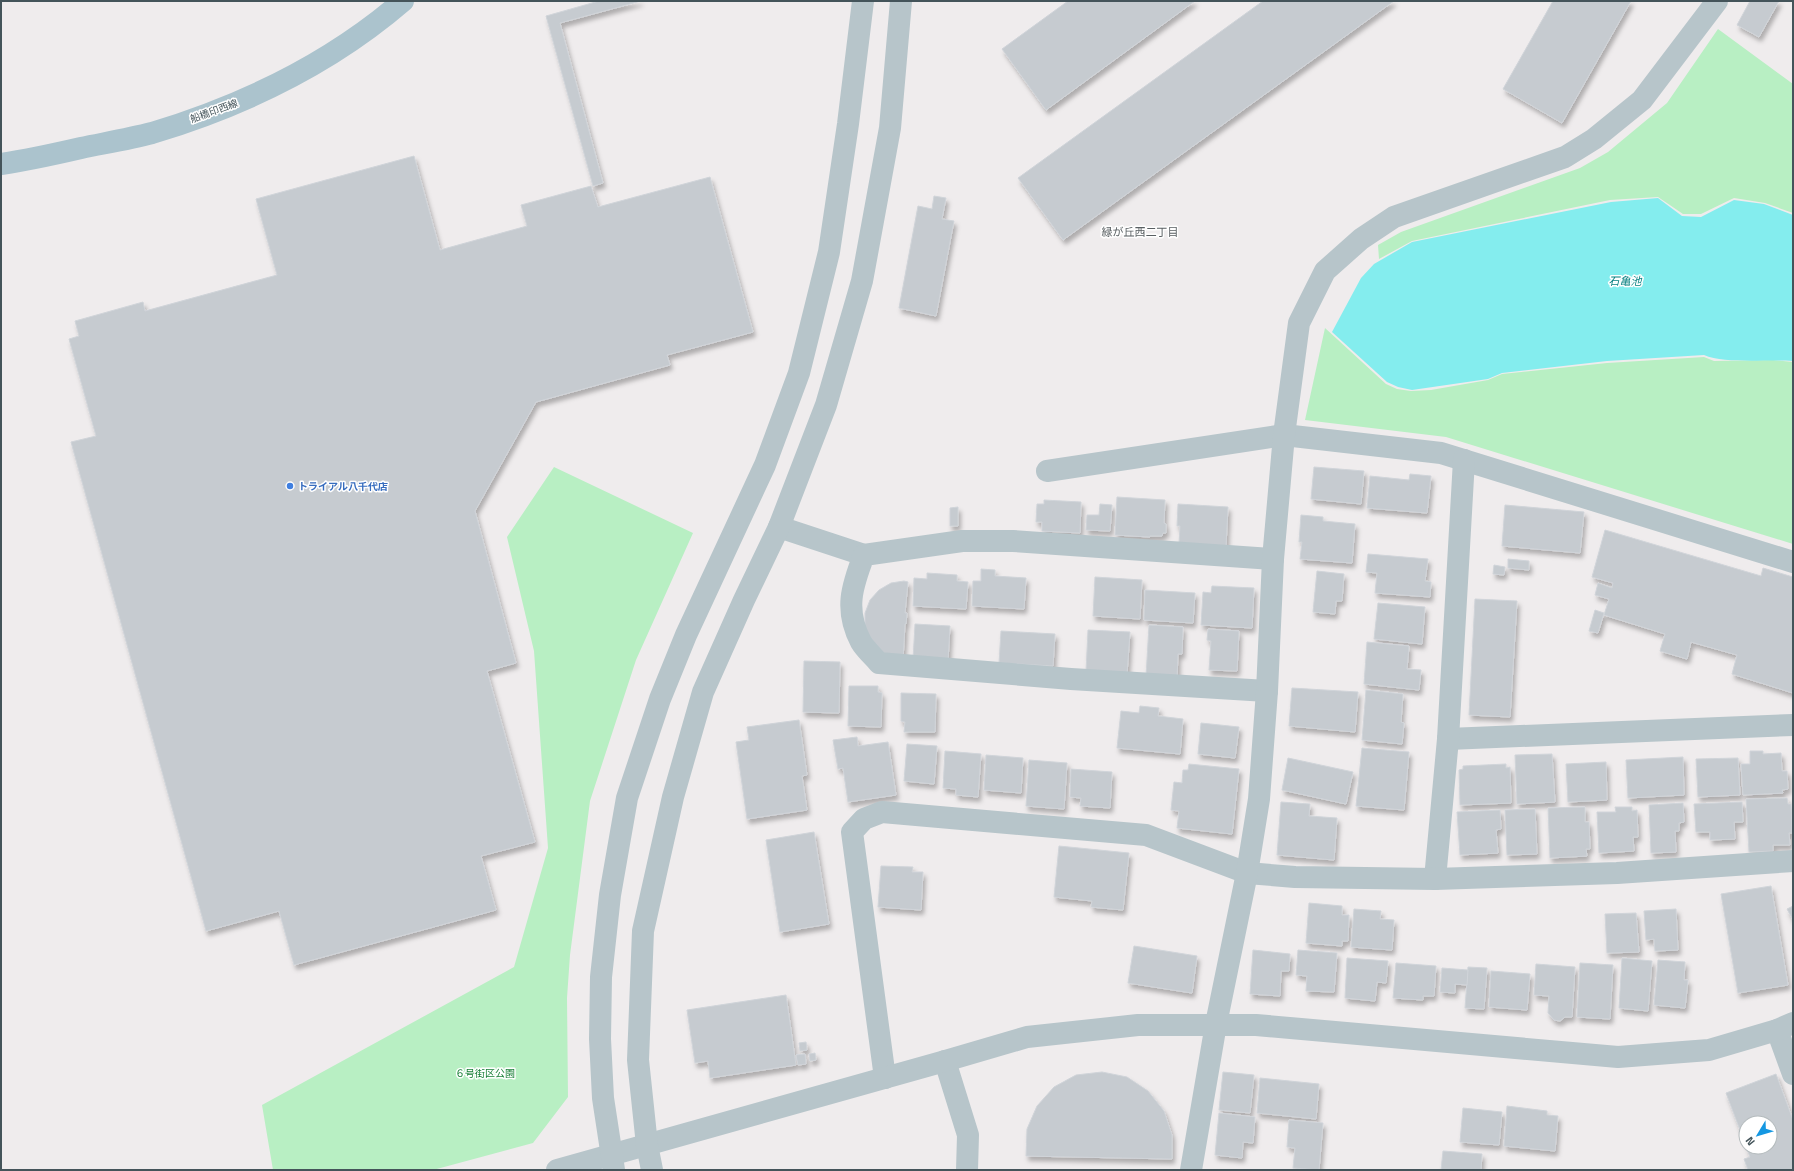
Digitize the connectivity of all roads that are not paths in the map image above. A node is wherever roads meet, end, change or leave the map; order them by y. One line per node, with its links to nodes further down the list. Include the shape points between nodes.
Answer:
1 (403, 1): 5 (main road, 船橋印西線, via 337,51 276,87 216,112 151,133)
2 (863, 1): 25 (street, via 848,124 828,252 799,373 765,465 686,635 660,699 627,798 610,895 601,977 600,1039 603,1098)
3 (901, 1): 9 (street, via 890,128 862,281 826,405)
4 (1717, 1): 6 (street, via 1642,100 1594,139 1565,157 1394,217 1361,239 1325,271 1299,323)
5 (1, 164)
6 (1284, 435): 7 (street, via 1441,453); 8 (street); 11 (street)
7 (1464, 460): 12 (street); 15 (street)
8 (1047, 470)
9 (779, 527): 10 (street); 24 (street, via 703,692 674,797 644,931 638,1060)
10 (864, 555): 11 (street, via 962,541 1013,541); 13 (street, via 854,581 850,612 861,642 879,663 1071,679)
11 (1273, 559): 13 (street)
12 (1793, 562)
13 (1267, 691): 17 (street, via 1259,799)
14 (1793, 725): 15 (street)
15 (1448, 739): 18 (street)
16 (1793, 861): 18 (street, via 1617,873)
17 (1247, 874): 18 (street); 19 (street); 23 (street, via 1146,835 882,812 864,819 852,832)
18 (1435, 879)
19 (1216, 1024): 20 (street, via 1368,1034 1618,1057 1709,1050); 21 (street, via 1138,1025 1027,1037); 29 (street)
20 (1785, 1026): 22 (street)
21 (945, 1062): 23 (street); 28 (street, via 968,1135)
22 (1793, 1074)
23 (885, 1078): 24 (street)
24 (647, 1145): 25 (street); 27 (street)
25 (613, 1162): 26 (street)
26 (557, 1170)
27 (652, 1170)
28 (967, 1170)
29 (1192, 1170)

